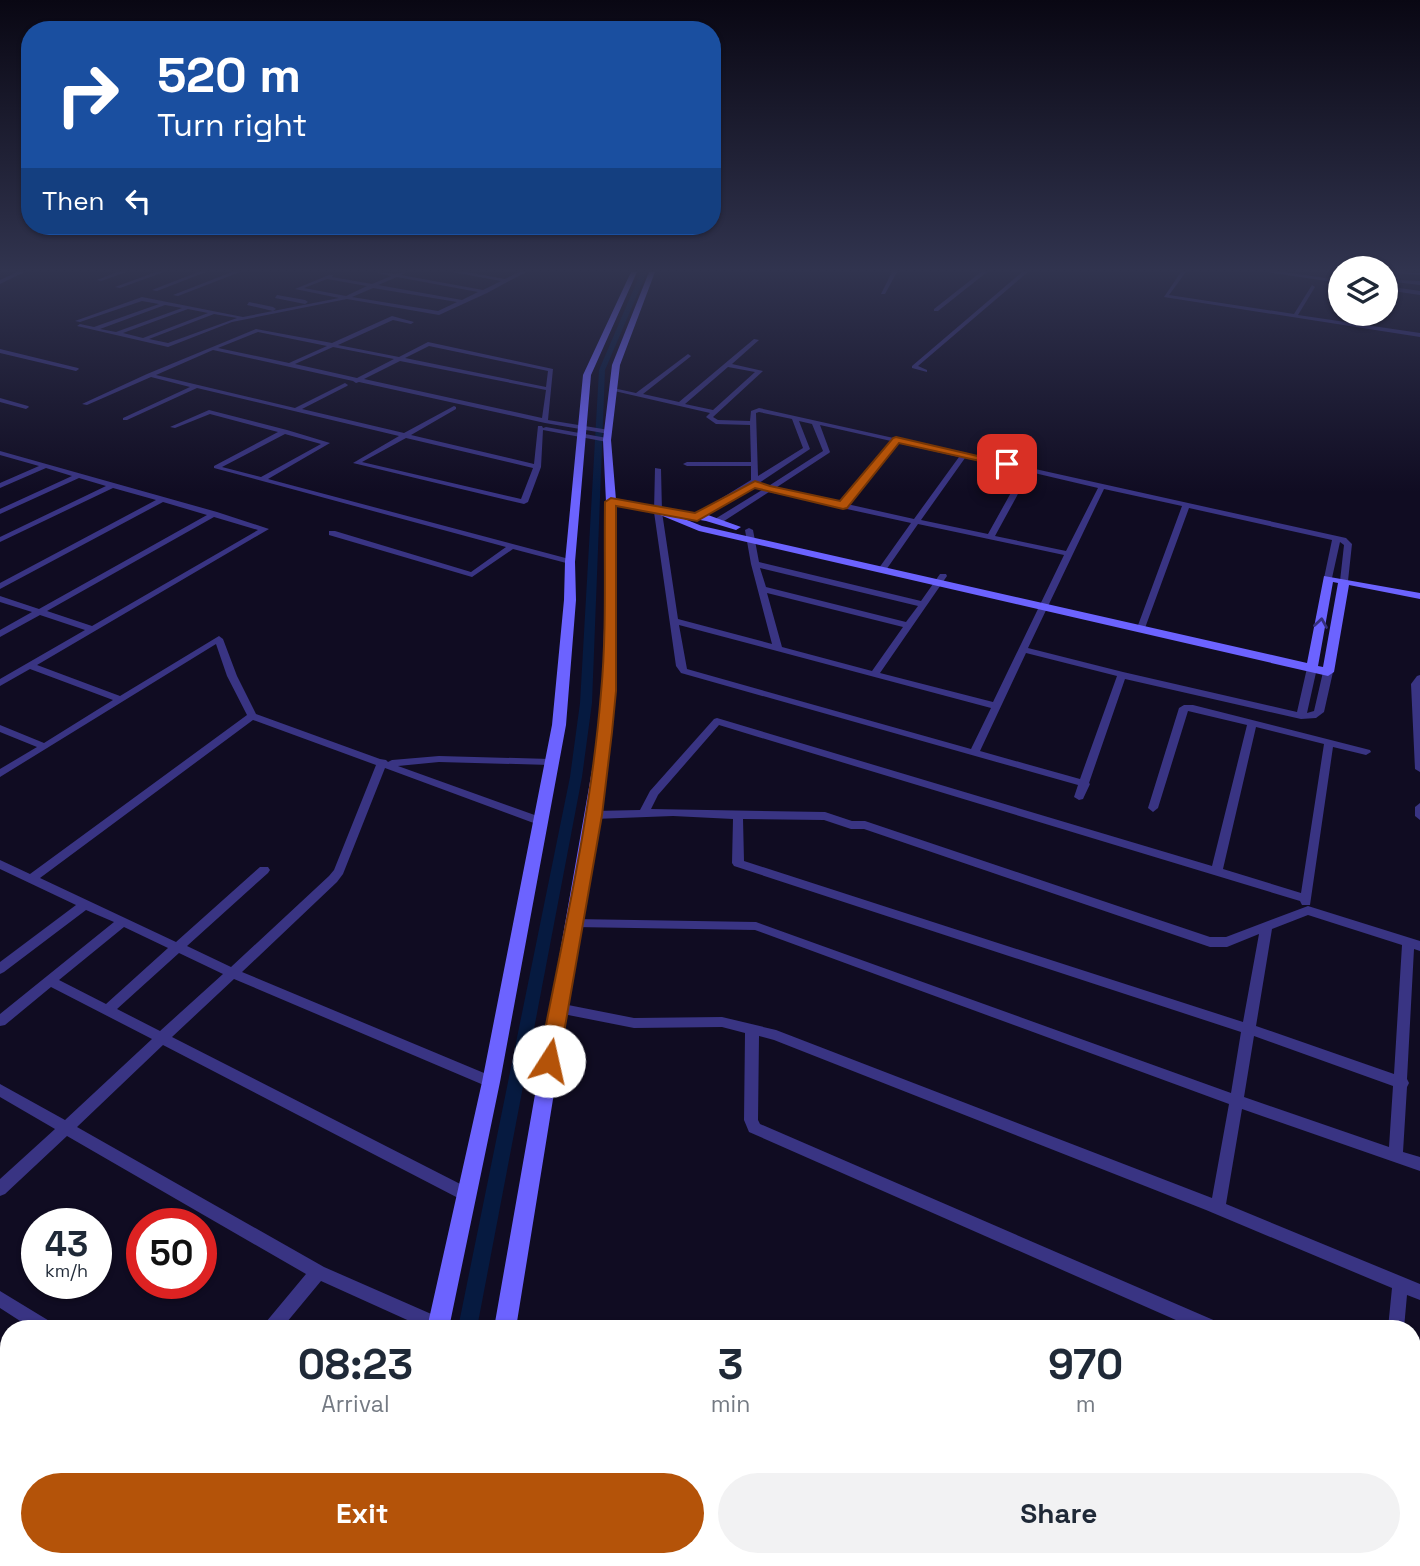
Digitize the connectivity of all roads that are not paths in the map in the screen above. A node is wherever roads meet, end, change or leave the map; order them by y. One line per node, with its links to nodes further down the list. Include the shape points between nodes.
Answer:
1 (219, 345): 9 (street)
2 (333, 345): 13 (street); 14 (street)
3 (426, 345): 13 (street)
4 (433, 345): 22 (street, via 551,370)
5 (601, 345): 39 (street, via 587,375 583,399)
6 (624, 345): 23 (street)
7 (751, 345): 15 (street)
8 (940, 345): 17 (street, via 914,367)
9 (212, 348): 11 (street); 14 (street)
10 (0, 351): 16 (street)
11 (201, 353): 18 (street); 20 (street)
12 (688, 356): 24 (street)
13 (400, 359): 19 (street); 22 (street)
14 (289, 365): 19 (street)
15 (729, 365): 27 (street); 31 (street, via 760,371)
16 (76, 369)
17 (925, 371)
18 (149, 375): 21 (street); 26 (street)
19 (356, 381): 36 (street)
20 (345, 385): 29 (street); 30 (street)
21 (197, 386): 30 (street); 33 (street)
22 (549, 389): 36 (street)
23 (613, 390): 24 (street); 41 (street)
24 (638, 396): 27 (street)
25 (0, 400): 28 (street)
26 (85, 404)
27 (681, 404): 31 (street)
28 (26, 407)
29 (454, 408): 36 (street); 40 (street)
30 (296, 410): 40 (street)
31 (715, 412): 35 (street, via 709,417 716,422)
32 (795, 418): 34 (street); 35 (street, via 756,410); 55 (street, via 807,449)
33 (125, 419)
34 (815, 422): 42 (street); 59 (street, via 827,452)
35 (754, 423): 48 (street)
36 (542, 424): 39 (street); 50 (street)
37 (173, 428): 38 (street, via 209,412)
38 (285, 432): 54 (street, via 327,443); 54 (street, via 216,467)
39 (586, 433): 41 (street); 77 (street)
40 (405, 435): 50 (street); 50 (street, via 356,463 524,502)
41 (605, 436): 61 (street)
42 (896, 440): 44 (street); 62 (street)
43 (0, 453): 45 (street)
44 (964, 454): 52 (street); 69 (street)
45 (12, 456): 46 (street); 49 (street)
46 (0, 461)
47 (687, 464): 48 (street)
48 (754, 464): 55 (street)
49 (45, 466): 53 (street); 57 (street)
50 (537, 467)
51 (657, 468): 65 (street)
52 (1028, 469): 58 (street); 72 (street)
53 (79, 475): 56 (street); 64 (street)
54 (260, 480): 75 (street)
55 (755, 484): 59 (street); 67 (street)
56 (113, 485): 60 (street); 74 (street)
57 (0, 486)
58 (1102, 486): 63 (street); 76 (street)
59 (766, 489): 62 (street); 68 (street)
60 (159, 499): 66 (street); 81 (street); 84 (street)
61 (611, 502): 65 (street); 126 (street, via 609,691)
62 (843, 505): 69 (street)
63 (1186, 505): 73 (street); 94 (street)
64 (0, 512)
65 (657, 512): 67 (street); 71 (street, via 699,528); 92 (street)
66 (214, 514): 91 (street); 95 (street, via 265,529)
67 (697, 517): 68 (street)
68 (718, 521): 71 (street)
69 (914, 521): 72 (street); 79 (street)
70 (332, 533): 75 (street, via 472,575)
71 (750, 534): 78 (street); 79 (street)
72 (990, 538): 76 (street)
73 (1336, 538): 82 (street); 83 (street, via 1348,544)
74 (0, 540)
75 (511, 547): 77 (street)
76 (1068, 554): 89 (street)
77 (570, 562): 117 (street, via 559,725)
78 (755, 564): 85 (street); 90 (street)
79 (885, 565): 80 (street)
80 (941, 578): 89 (street); 90 (street)
81 (0, 580)
82 (1327, 581): 83 (street); 99 (street, one-way to 82)
83 (1343, 585): 86 (street); 88 (street); 101 (street)
84 (0, 586)
85 (762, 589): 93 (street); 97 (street)
86 (1420, 596)
87 (0, 599): 91 (street)
88 (1420, 601)
89 (1044, 602): 94 (street); 98 (street)
90 (921, 604): 93 (street)
91 (38, 613): 95 (street); 96 (street)
92 (674, 621): 97 (street); 114 (street, via 684,671)
93 (908, 625): 102 (street)
94 (1143, 625): 99 (street)
95 (92, 629): 100 (street)
96 (0, 634)
97 (778, 648): 102 (street)
98 (1025, 650): 103 (street); 107 (street)
99 (1313, 664): 101 (street); 109 (street)
100 (30, 666): 105 (street); 106 (street)
101 (1329, 668): 109 (street, via 1319,712)
102 (874, 675): 107 (street)
103 (1122, 675): 109 (street); 120 (street)
104 (1420, 678): 118 (street, via 1416,684)
105 (0, 683)
106 (120, 699): 108 (street, via 219,639); 113 (street)
107 (996, 706): 114 (street)
108 (252, 716): 116 (street); 132 (street)
109 (1301, 716)
110 (1252, 724): 112 (street); 123 (street, via 1184,708); 131 (street)
111 (0, 728): 113 (street)
112 (1329, 743): 115 (street); 133 (street)
113 (43, 746): 119 (street)
114 (975, 752): 120 (street)
115 (1366, 752)
116 (384, 762): 117 (street); 128 (street); 141 (street, via 339,871)
117 (550, 762): 128 (street)
118 (1420, 769)
119 (0, 774)
120 (1085, 784): 121 (street)
121 (1079, 797)
122 (1420, 807): 127 (street)
123 (1153, 808)
124 (642, 814): 125 (street); 126 (street); 131 (street, via 654,793 716,721)
125 (738, 814): 137 (street, via 825,816 865,825 1210,942 1227,942); 146 (street, via 738,863)
126 (594, 815): 136 (street)
127 (1420, 816)
128 (539, 821): 149 (street)
129 (0, 864): 132 (street)
130 (264, 870): 139 (street)
131 (1217, 870): 133 (street)
132 (31, 880): 134 (street)
133 (1307, 904): 137 (street); 138 (street)
134 (83, 906): 135 (street); 140 (street)
135 (121, 923): 139 (street); 142 (street)
136 (574, 923): 143 (street); 152 (street, via 756,926)
137 (1266, 928): 146 (street)
138 (1414, 944): 150 (street)
139 (176, 947): 141 (street); 144 (street)
140 (0, 969)
141 (232, 973): 148 (street); 149 (street)
142 (50, 981): 144 (street); 145 (street)
143 (558, 1008): 147 (street, via 634,1024 722,1023); 167 (street)
144 (109, 1009): 148 (street)
145 (0, 1021)
146 (1249, 1029): 150 (street); 152 (street)
147 (752, 1031): 158 (street, via 775,1035); 168 (street, via 754,1128)
148 (163, 1037): 153 (street); 157 (street)
149 (491, 1082): 157 (street)
150 (1402, 1083): 154 (street)
151 (0, 1090): 153 (street)
152 (1237, 1101): 154 (street); 158 (street)
153 (66, 1128): 156 (street); 159 (street)
154 (1396, 1155): 155 (street)
155 (1420, 1164)
156 (0, 1189)
157 (467, 1195): 166 (street)
158 (1218, 1208): 160 (street)
159 (318, 1272): 164 (street); 165 (street)
160 (1400, 1284): 161 (street); 169 (street)
161 (1420, 1292)
162 (0, 1299): 163 (street)
163 (33, 1320)
164 (279, 1320)
165 (424, 1320)
166 (440, 1320)
167 (506, 1320)
168 (1194, 1320)
169 (1397, 1320)

